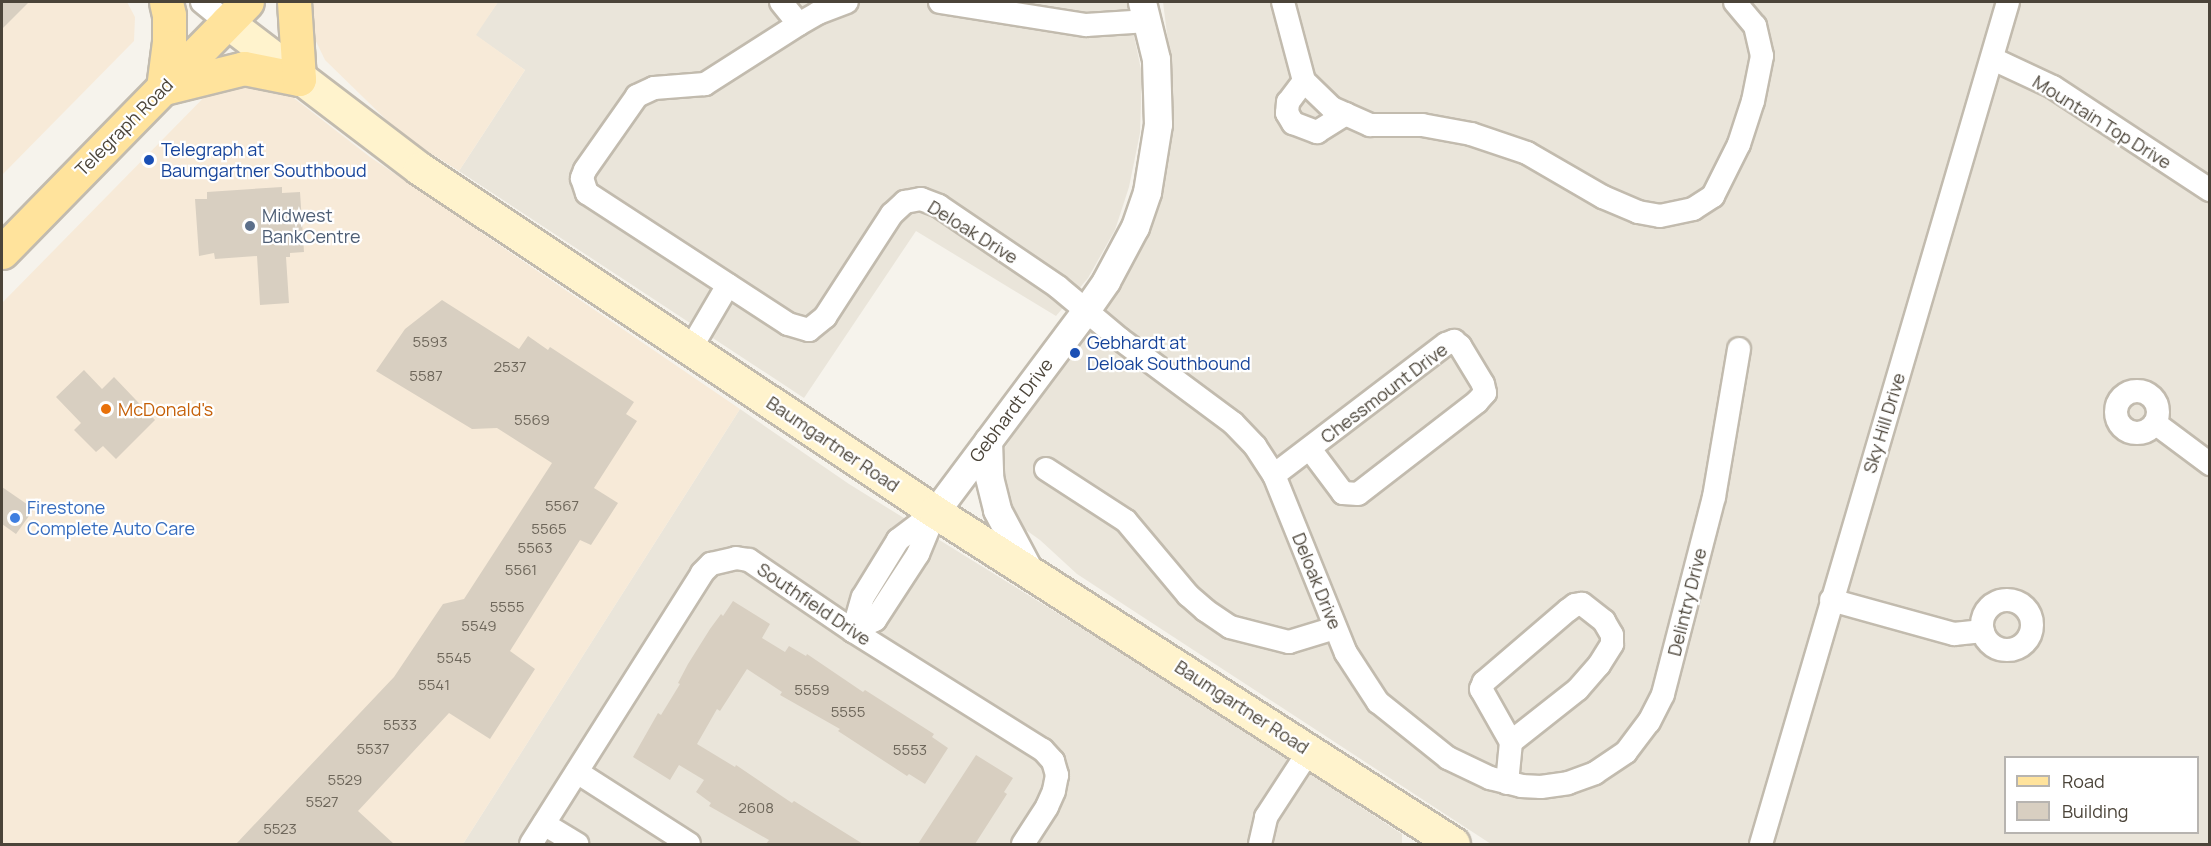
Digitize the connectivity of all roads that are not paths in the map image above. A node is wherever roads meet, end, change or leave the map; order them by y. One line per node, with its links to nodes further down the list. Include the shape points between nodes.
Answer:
1 (166, 2): 16 (main road, via 169,42)
2 (202, 2): 10 (street)
3 (294, 2): 14 (main road)
4 (781, 2): 12 (street)
5 (847, 2): 12 (street)
6 (940, 2): 11 (street, via 1086,25)
7 (1283, 2): 15 (street)
8 (1735, 2): 17 (street, via 1755,26 1759,40 1761,56 1753,101 1728,171 1713,196 1693,209 1660,216 1638,212 1603,197 1527,153 1471,134 1422,125 1370,125)
9 (2008, 2): 13 (street, Sky Hill Drive)
10 (237, 11): 14 (main road, Baumgartner Road); 16 (main road, Telegraph Road)
11 (1145, 11): 21 (street, Gebhardt Drive, via 1156,58 1158,91 1158,124 1149,182 1126,246)
12 (799, 24): 20 (street, Deloak Drive, via 705,84 654,88 637,96 582,178 587,193)
13 (1993, 59): 18 (street, Mountain Top Drive, via 2053,87); 32 (street, Sky Hill Drive)
14 (299, 79): 16 (main road, via 244,69); 22 (main road, Baumgartner Road, via 420,169)
15 (1304, 81): 17 (street, via 1332,108); 17 (street, via 1288,102 1287,113 1293,123 1317,132)
16 (163, 88): 19 (main road, Telegraph Road)
17 (1346, 114)
18 (2210, 190)
19 (2, 252)
20 (728, 285): 21 (street, Deloak Drive, via 788,324 809,330 831,310 891,214 905,202 921,199 939,206); 22 (street)
21 (1086, 310): 25 (street, Gebhardt Drive); 29 (street, Deloak Drive, via 1233,423 1255,446)
22 (691, 348): 30 (main road, Baumgartner Road)
23 (1738, 349): 40 (street, Delintry Drive, via 1714,497 1663,694 1649,722 1626,752 1595,773)
24 (2155, 423): 27 (street)
25 (988, 441): 30 (street, Gebhardt Drive); 31 (street, via 989,477 997,510)
26 (1310, 449): 26 (street, Chessmount Drive, via 1343,493 1358,494 1476,402 1485,393 1483,384 1460,346 1454,341 1446,344); 29 (street, Chessmount Drive)
27 (2210, 464)
28 (1046, 469): 33 (street, via 1126,521 1188,595 1230,627 1289,642)
29 (1274, 475): 33 (street, Deloak Drive)
30 (935, 512): 31 (main road, Baumgartner Road); 34 (street, via 898,540 863,597)
31 (1030, 572): 37 (main road, Baumgartner Road)
32 (1831, 600): 35 (street, via 1954,634); 48 (street, Sky Hill Drive)
33 (1335, 628): 39 (street, Deloak Drive, via 1346,653 1378,702 1448,758)
34 (854, 631): 38 (street, Southfield Drive, via 749,560 736,558 711,564); 45 (street, Southfield Drive, via 1043,750 1053,761 1057,775 1054,791)
35 (1983, 631)
36 (1511, 742): 36 (street, via 1481,689 1484,682 1575,604 1582,604 1604,621 1612,644 1578,689); 39 (street)
37 (1309, 751): 46 (street, via 1266,818); 47 (main road, Baumgartner Road)
38 (577, 772): 41 (street, Southfield Drive); 44 (street)
39 (1507, 783): 40 (street, Deloak Drive)
40 (1541, 787)
41 (544, 824): 42 (street, Southfield Drive); 43 (street)
42 (531, 844)
43 (577, 844)
44 (689, 844)
45 (1023, 844)
46 (1260, 844)
47 (1454, 844)
48 (1761, 844)

